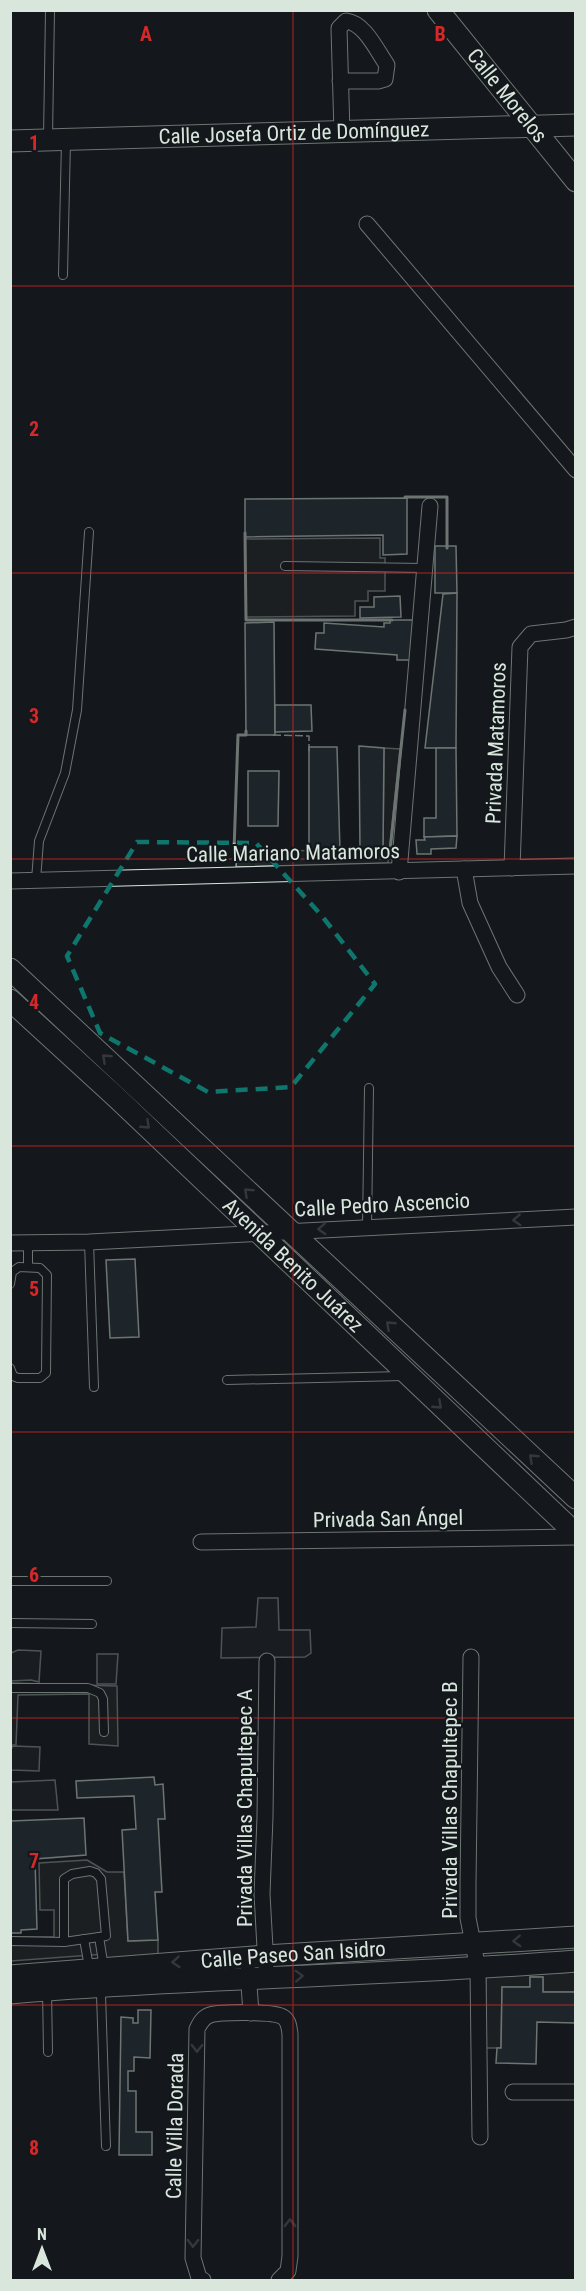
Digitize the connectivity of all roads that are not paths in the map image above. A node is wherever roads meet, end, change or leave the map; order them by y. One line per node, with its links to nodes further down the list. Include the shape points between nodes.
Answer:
1 (50, 10): 7 (lane)
2 (438, 10): 5 (main road, Calle Morelos)
3 (340, 81): 6 (street)
4 (576, 125): 5 (main road, Calle Josefa Ortiz de Domínguez)
5 (531, 126): 6 (main road, Calle Josefa Ortiz de Domínguez); 9 (main road, Calle Morelos)
6 (342, 133): 7 (main road, Calle Josefa Ortiz de Domínguez)
7 (57, 140): 8 (main road, Calle Josefa Ortiz de Domínguez); 11 (lane)
8 (10, 141)
9 (576, 182)
10 (367, 224): 12 (street)
11 (63, 275)
12 (576, 470)
13 (430, 506): 16 (street)
14 (89, 531): 22 (lane, via 76,710 65,773 39,841)
15 (285, 566): 16 (lane)
16 (424, 568): 21 (street)
17 (576, 627): 19 (street, Privada Matamoros, via 531,633 520,646)
18 (576, 866): 19 (street, Calle Mariano Matamoros)
19 (512, 868): 20 (street, Calle Mariano Matamoros)
20 (464, 869): 21 (street, Calle Mariano Matamoros); 25 (street, via 470,903 499,967)
21 (399, 872): 22 (street, Calle Mariano Matamoros)
22 (36, 880): 23 (street, Calle Mariano Matamoros)
23 (10, 881)
24 (10, 969): 30 (main road, Avenida Benito Juárez, one-way to 24)
25 (517, 995)
26 (10, 1000): 31 (main road, Avenida Benito Juárez, one-way to 31)
27 (369, 1088): 29 (lane)
28 (576, 1217): 29 (street, Calle Pedro Ascencio, one-way to 29)
29 (367, 1227): 30 (street, Calle Pedro Ascencio, one-way to 30)
30 (289, 1231): 31 (street, Calle Pedro Ascencio); 41 (main road, Avenida Benito Juárez, one-way to 30)
31 (260, 1233): 33 (street, Calle Pedro Ascencio); 38 (main road, Avenida Benito Juárez)
32 (28, 1242): 33 (street, Calle Pedro Ascencio); 34 (street, Calle Pedro Ascencio); 35 (lane)
33 (89, 1242): 40 (lane)
34 (10, 1243)
35 (28, 1267): 36 (lane, via 15,1268); 37 (lane, via 44,1269 47,1275 47,1368 45,1376 29,1378 13,1376)
36 (10, 1284)
37 (10, 1368)
38 (407, 1376): 39 (lane); 42 (main road, Avenida Benito Juárez, one-way to 42)
39 (227, 1380)
40 (94, 1387)
41 (576, 1498)
42 (576, 1536): 43 (street, Privada San Ángel)
43 (201, 1542)
44 (10, 1581): 45 (lane)
45 (107, 1581)
46 (10, 1623): 47 (lane)
47 (92, 1624)
48 (471, 1657): 57 (street, Privada Villas Chapultepec B, via 468,1918)
49 (267, 1660): 60 (street, Privada Villas Chapultepec A, via 265,1817)
50 (10, 1688): 51 (lane, via 96,1690 103,1699)
51 (104, 1732)
52 (99, 1937): 54 (lane); 56 (lane, via 106,1936 107,1930 101,1879 90,1871 64,1879); 64 (lane)
53 (576, 1937): 57 (main road, Calle Paseo San Isidro, one-way to 57)
54 (84, 1939): 56 (lane); 64 (lane)
55 (10, 1941): 56 (lane)
56 (64, 1942)
57 (473, 1944): 58 (main road, Calle Paseo San Isidro); 61 (street, Privada Villas Chapultepec B)
58 (373, 1950): 60 (main road, Calle Paseo San Isidro); 62 (main road)
59 (576, 1961): 61 (main road, Calle Paseo San Isidro)
60 (257, 1967): 62 (main road, Calle Paseo San Isidro, one-way to 62); 64 (main road, Calle Paseo San Isidro); 67 (street)
61 (478, 1969): 62 (main road, Calle Paseo San Isidro); 71 (street, Privada Villas Chapultepec B)
62 (373, 1973)
63 (10, 1976): 64 (main road, Calle Paseo San Isidro)
64 (99, 1980): 65 (main road, Calle Paseo San Isidro); 72 (lane)
65 (47, 1990): 66 (main road, Calle Paseo San Isidro); 68 (lane)
66 (10, 1993)
67 (251, 2013): 73 (street, Calle Villa Dorada, one-way to 73, via 209,2015 197,2029 193,2258); 74 (street, Calle Villa Dorada, one-way to 67, via 288,2271 290,2256 290,2034 285,2018)
68 (48, 2052)
69 (513, 2092): 70 (street)
70 (576, 2092)
71 (480, 2137)
72 (106, 2146)
73 (203, 2280)
74 (279, 2280)

